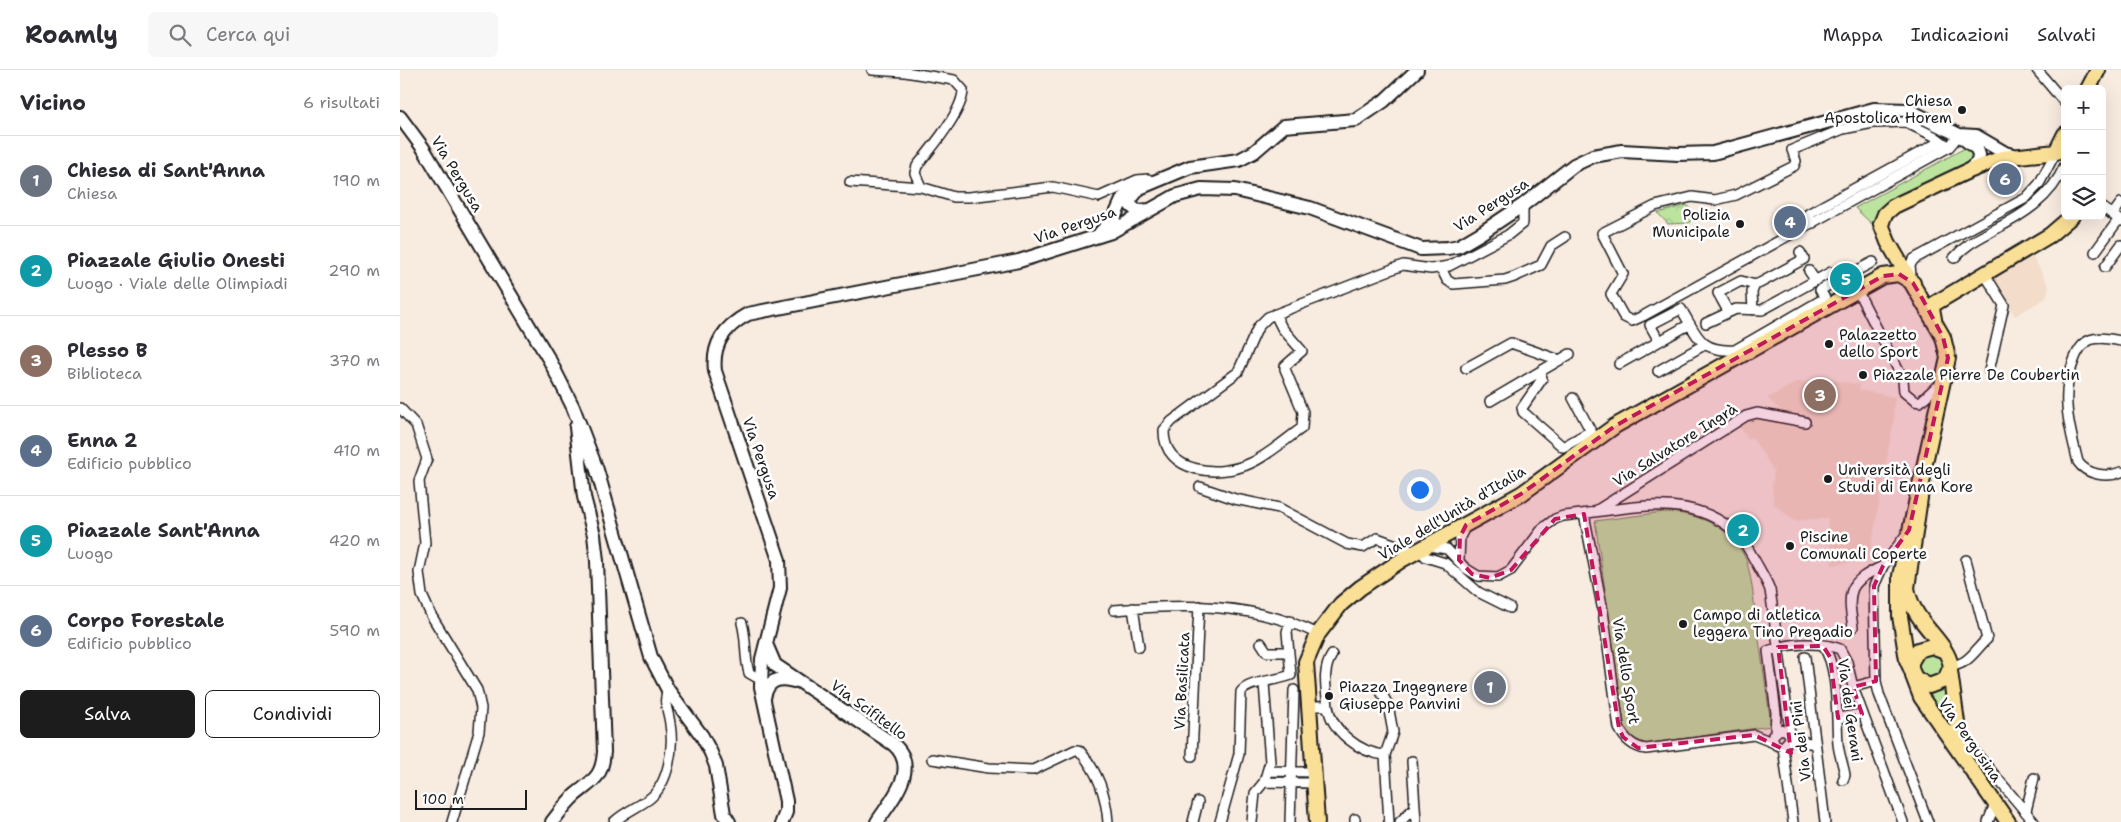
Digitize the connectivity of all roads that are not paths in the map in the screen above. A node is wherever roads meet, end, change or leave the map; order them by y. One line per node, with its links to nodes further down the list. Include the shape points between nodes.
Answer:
1 (872, 70): 18 (street, via 954,80 963,90 948,125 917,166)
2 (1417, 70): 17 (main road, via 1384,101 1356,120 1284,126 1246,157 1190,167)
3 (2037, 70): 6 (street)
4 (2098, 70): 5 (main road)
5 (2090, 85)
6 (2061, 98)
7 (400, 118): 70 (main road, Via Pergusa, via 428,156 550,361)
8 (1959, 134): 11 (street); 13 (main road, via 1976,136 2005,153); 14 (main road, via 1977,149 1979,155 1978,162); 21 (main road, Via Pergusa, via 1915,113 1874,109 1713,153 1605,153 1574,165)
9 (1941, 141): 11 (street); 27 (street, via 1808,214); 27 (street, via 1905,122 1874,123 1844,129 1792,150 1796,161 1794,166 1736,195 1715,200 1692,197 1654,206 1602,233 1623,274 1611,294 1624,317 1632,321)
10 (2061, 142): 12 (main road)
11 (1949, 147): 27 (street)
12 (2056, 152): 13 (main road); 44 (street, via 2039,184 2026,198 1914,259 1909,270)
13 (2018, 156): 14 (main road, via 2002,158)
14 (1966, 172): 31 (main road, via 1887,212 1881,224)
15 (2061, 174): 35 (street, via 2031,208 1969,243)
16 (850, 182): 18 (street)
17 (1152, 183): 18 (street, via 1137,180 1099,196 1053,187 954,197); 19 (main road)
18 (921, 187)
19 (1134, 195): 22 (main road, via 1123,198); 23 (main road, via 1131,206 1137,211); 28 (main road)
20 (2121, 203): 25 (street)
21 (1524, 205): 23 (main road, Via Pergusa, via 1465,242 1435,250 1406,245 1310,208 1235,190 1187,191); 38 (street, via 1524,223 1469,257)
22 (1118, 209): 28 (main road, via 1119,218); 29 (main road, via 1109,225)
23 (1152, 210): 28 (main road, Via Pergusa)
24 (2106, 210): 25 (street)
25 (2117, 218): 34 (street)
26 (2067, 220): 40 (main road, via 2050,235)
27 (1813, 223)
28 (1126, 225): 29 (main road, Via Pergusa)
29 (1096, 237): 95 (main road, Via Pergusa, via 1019,261 748,314 724,332 715,350 715,372 779,560 780,588)
30 (1565, 237): 38 (street, via 1551,246 1541,265 1505,280 1453,284)
31 (1888, 242): 41 (main road, via 1890,265); 44 (main road)
32 (2121, 244): 37 (street)
33 (1800, 252): 45 (street, via 1804,260)
34 (2095, 252)
35 (1954, 258)
36 (1873, 262): 43 (street)
37 (2105, 267)
38 (1440, 268): 52 (street, via 1403,265)
39 (1809, 271): 42 (street)
40 (1984, 273): 47 (main road); 63 (street, via 2004,305)
41 (1883, 276): 44 (main road, via 1899,274); 46 (main road, Viale dell'Unità d'Italia)
42 (1814, 280): 43 (street, via 1830,272); 50 (street, via 1762,310)
43 (1836, 281): 49 (street, via 1820,290)
44 (1913, 283): 48 (main road)
45 (1755, 285): 50 (street); 51 (street, via 1741,281 1718,293)
46 (1857, 290): 49 (main road, Viale dell'Unità d'Italia); 66 (street, via 1903,379 1904,392 1915,402 1920,402 1935,388)
47 (1944, 297): 48 (main road); 55 (main road, via 1932,308)
48 (1922, 298): 55 (main road)
49 (1827, 302): 58 (street, via 1735,350 1718,351); 72 (main road, Viale dell'Unità d'Italia, via 1615,426)
50 (1753, 310): 51 (street)
51 (1728, 311): 53 (street)
52 (1275, 314): 52 (street, via 1258,327 1238,372 1164,430 1167,450 1183,465 1192,469 1215,470 1244,466 1302,428 1303,412 1285,369 1302,351 1282,328)
53 (1706, 323)
54 (1690, 324): 56 (street); 56 (street, via 1681,308 1650,326); 58 (street)
55 (1936, 324): 66 (main road, via 1946,343 1948,358)
56 (1659, 341): 61 (street)
57 (2121, 341): 73 (street, via 2096,338 2080,346 2068,377 2066,405 2082,468 2104,475)
58 (1704, 345): 65 (street)
59 (1570, 354): 60 (street)
60 (1559, 360): 62 (street, via 1511,343); 64 (street)
61 (1619, 364)
62 (1466, 368)
63 (1989, 370)
64 (1541, 371): 68 (street); 72 (street, via 1542,380 1522,408 1523,412 1563,447)
65 (1658, 371)
66 (1942, 388): 74 (main road)
67 (1573, 398): 72 (street)
68 (1490, 401)
69 (400, 408): 140 (street, via 416,425 427,459 419,487 425,543 419,572 422,595 477,690 481,708 479,732)
70 (573, 408): 75 (main road, Via Pergusa); 76 (main road)
71 (1805, 422): 80 (street, Via Salvatore Ingrà, via 1757,413 1746,416)
72 (1593, 435): 82 (main road, Viale dell'Unità d'Italia, via 1521,494 1466,525)
73 (2121, 472)
74 (1923, 477): 81 (main road, Via Pergusina); 86 (main road)
75 (600, 480): 76 (main road, via 590,477); 78 (main road, Via Pergusa); 79 (main road)
76 (583, 486): 79 (main road, via 585,508)
77 (1200, 487): 83 (street, via 1235,499 1279,508 1347,544 1363,547 1377,538)
78 (607, 507): 79 (main road, via 598,504); 111 (main road, Via Pergusa, via 646,643)
79 (589, 514): 141 (main road, via 597,561 603,766 594,780 576,794)
80 (1588, 514): 82 (street, via 1563,516 1549,524 1511,570 1498,577 1478,576 1465,568); 99 (street, via 1678,506 1696,510 1726,524 1746,546 1766,578); 122 (street, Via dello Sport, via 1617,719 1623,737 1638,748 1646,749 1754,735)
81 (1907, 534): 85 (street); 86 (street, via 1910,540 1905,571); 105 (main road, Via Pergusina, via 1899,601 1903,643)
82 (1450, 541): 83 (main road, Viale dell'Unità d'Italia)
83 (1421, 549): 89 (street, via 1426,557 1445,563 1473,588); 94 (main road, Viale dell'Unità d'Italia, via 1351,595)
84 (1966, 560): 104 (street, via 1987,639 1970,659)
85 (1883, 566): 93 (street, via 1861,576 1854,585 1849,601); 108 (street, via 1873,597)
86 (1907, 579): 101 (main road, via 1910,604)
87 (1200, 606): 88 (street); 91 (street, via 1248,611); 126 (street, Via Basilicata)
88 (1133, 608): 90 (street); 98 (street)
89 (1510, 608)
90 (1114, 610)
91 (1290, 621): 94 (street); 100 (street, via 1287,632)
92 (742, 623): 106 (street, via 749,673 756,677)
93 (1854, 627)
94 (1318, 634): 115 (main road, Viale dell'Unità d'Italia, via 1306,662)
95 (766, 642): 106 (main road, Via Pergusa); 107 (main road)
96 (1261, 643): 100 (street, via 1267,652)
97 (1823, 646): 99 (street); 110 (street, via 1843,652); 118 (street, Via dei Gerani, via 1830,657)
98 (1139, 647)
99 (1778, 647): 119 (street, via 1768,651 1776,713); 121 (street)
100 (1289, 652): 109 (street, via 1291,675)
101 (1945, 652): 104 (main road); 105 (main road, via 1932,646 1918,650 1911,662)
102 (1332, 655): 116 (street, via 1327,662 1325,676)
103 (1805, 658): 123 (street, Via dei Pini)
104 (1951, 668): 105 (main road, via 1945,680 1929,686 1919,682); 120 (main road, Via Pergusina)
105 (1911, 671): 137 (main road, Via Pergusina, via 1921,697)
106 (761, 674): 107 (main road); 114 (main road, Via Pergusa)
107 (781, 674): 114 (main road, via 767,686); 145 (main road, Via Scifitello, via 804,684 893,744 904,756 902,782)
108 (1876, 681): 110 (street); 158 (street)
109 (1264, 683): 129 (street); 148 (street, via 1245,686 1241,692 1239,754)
110 (1853, 687): 117 (street)
111 (668, 690): 142 (street, via 665,700 671,734 665,774 653,795); 143 (main road, Via Pergusa, via 712,753 724,814)
112 (1294, 690): 130 (street)
113 (1380, 690): 125 (street, via 1388,705 1393,732)
114 (763, 701): 144 (main road, Via Pergusa, via 786,801)
115 (1307, 706): 116 (street); 131 (main road, Viale dell'Unità d'Italia)
116 (1328, 706): 125 (street, via 1334,725 1364,751)
117 (1862, 714): 118 (street); 157 (street)
118 (1838, 718): 133 (street, Via dei Gerani)
119 (1775, 732): 121 (street, via 1785,730); 122 (street)
120 (1959, 734): 139 (street); 161 (main road, Via Pergusina, via 1968,755)
121 (1790, 738): 123 (street); 124 (street)
122 (1774, 743): 124 (street)
123 (1815, 744): 156 (street, Via dei Pini)
124 (1783, 747): 155 (street)
125 (1385, 755): 152 (street)
126 (1192, 756)
127 (932, 759): 146 (street, via 989,768 1033,770 1079,750 1103,789)
128 (1412, 761): 138 (street)
129 (1269, 771): 130 (street); 134 (street)
130 (1291, 772): 131 (street); 135 (street)
131 (1313, 778): 135 (street); 151 (main road, Viale dell'Unità d'Italia)
132 (2034, 778): 139 (street)
133 (1843, 780)
134 (1264, 782): 135 (street); 149 (street, via 1255,793)
135 (1291, 782): 150 (street)
136 (1198, 802): 147 (street)
137 (1995, 804): 159 (street); 160 (main road, Via Pergusina)
138 (1415, 808): 153 (street); 154 (street)
139 (2026, 811): 162 (street)
140 (452, 822)
141 (552, 822)
142 (614, 822)
143 (729, 822)
144 (782, 822)
145 (877, 822)
146 (1108, 822)
147 (1193, 822)
148 (1220, 822)
149 (1252, 822)
150 (1290, 822)
151 (1317, 822)
152 (1389, 822)
153 (1400, 822)
154 (1416, 822)
155 (1793, 822)
156 (1825, 822)
157 (1903, 822)
158 (1928, 822)
159 (1988, 822)
160 (2008, 822)
161 (2015, 822)
162 (2034, 822)

